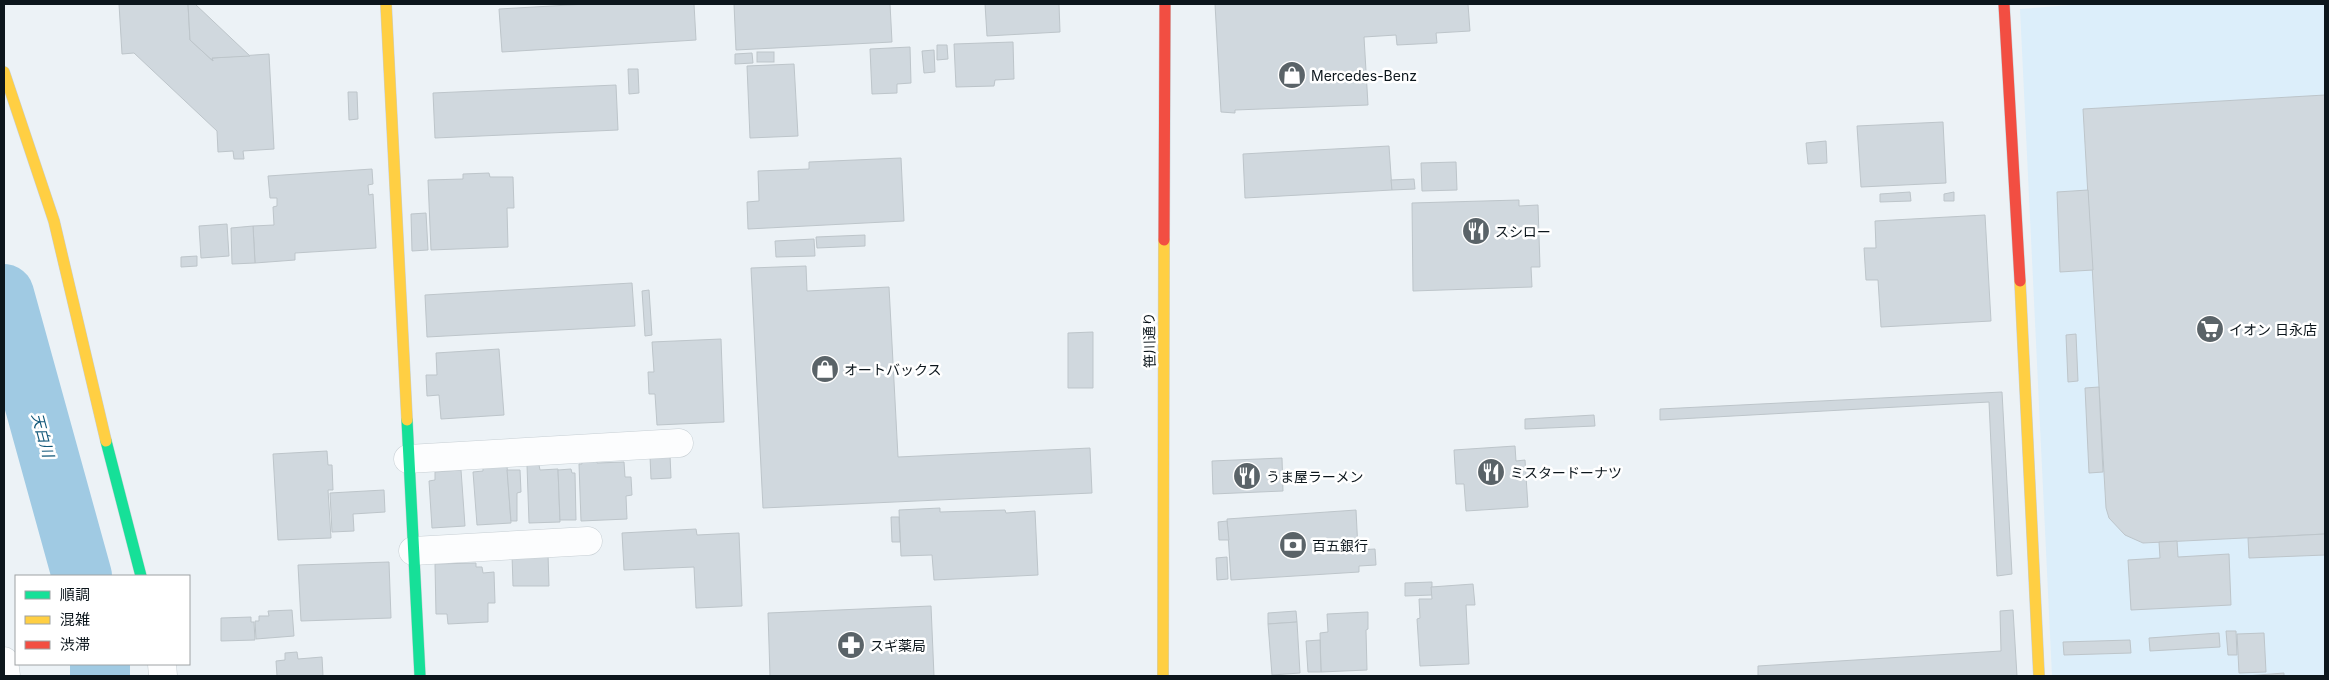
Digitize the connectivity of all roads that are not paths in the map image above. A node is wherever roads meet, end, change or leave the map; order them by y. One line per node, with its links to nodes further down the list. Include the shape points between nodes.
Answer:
1 (386, 4): 6 (street)
2 (1164, 4): 13 (street, 笹川通り)
3 (2004, 4): 14 (street)
4 (4, 72): 9 (street, via 54,221)
5 (678, 443): 6 (street)
6 (408, 459): 8 (street)
7 (588, 542): 8 (street)
8 (413, 551): 12 (street)
9 (141, 575)
10 (4, 661): 11 (street)
11 (6, 676)
12 (420, 676)
13 (1163, 676)
14 (2039, 676)

